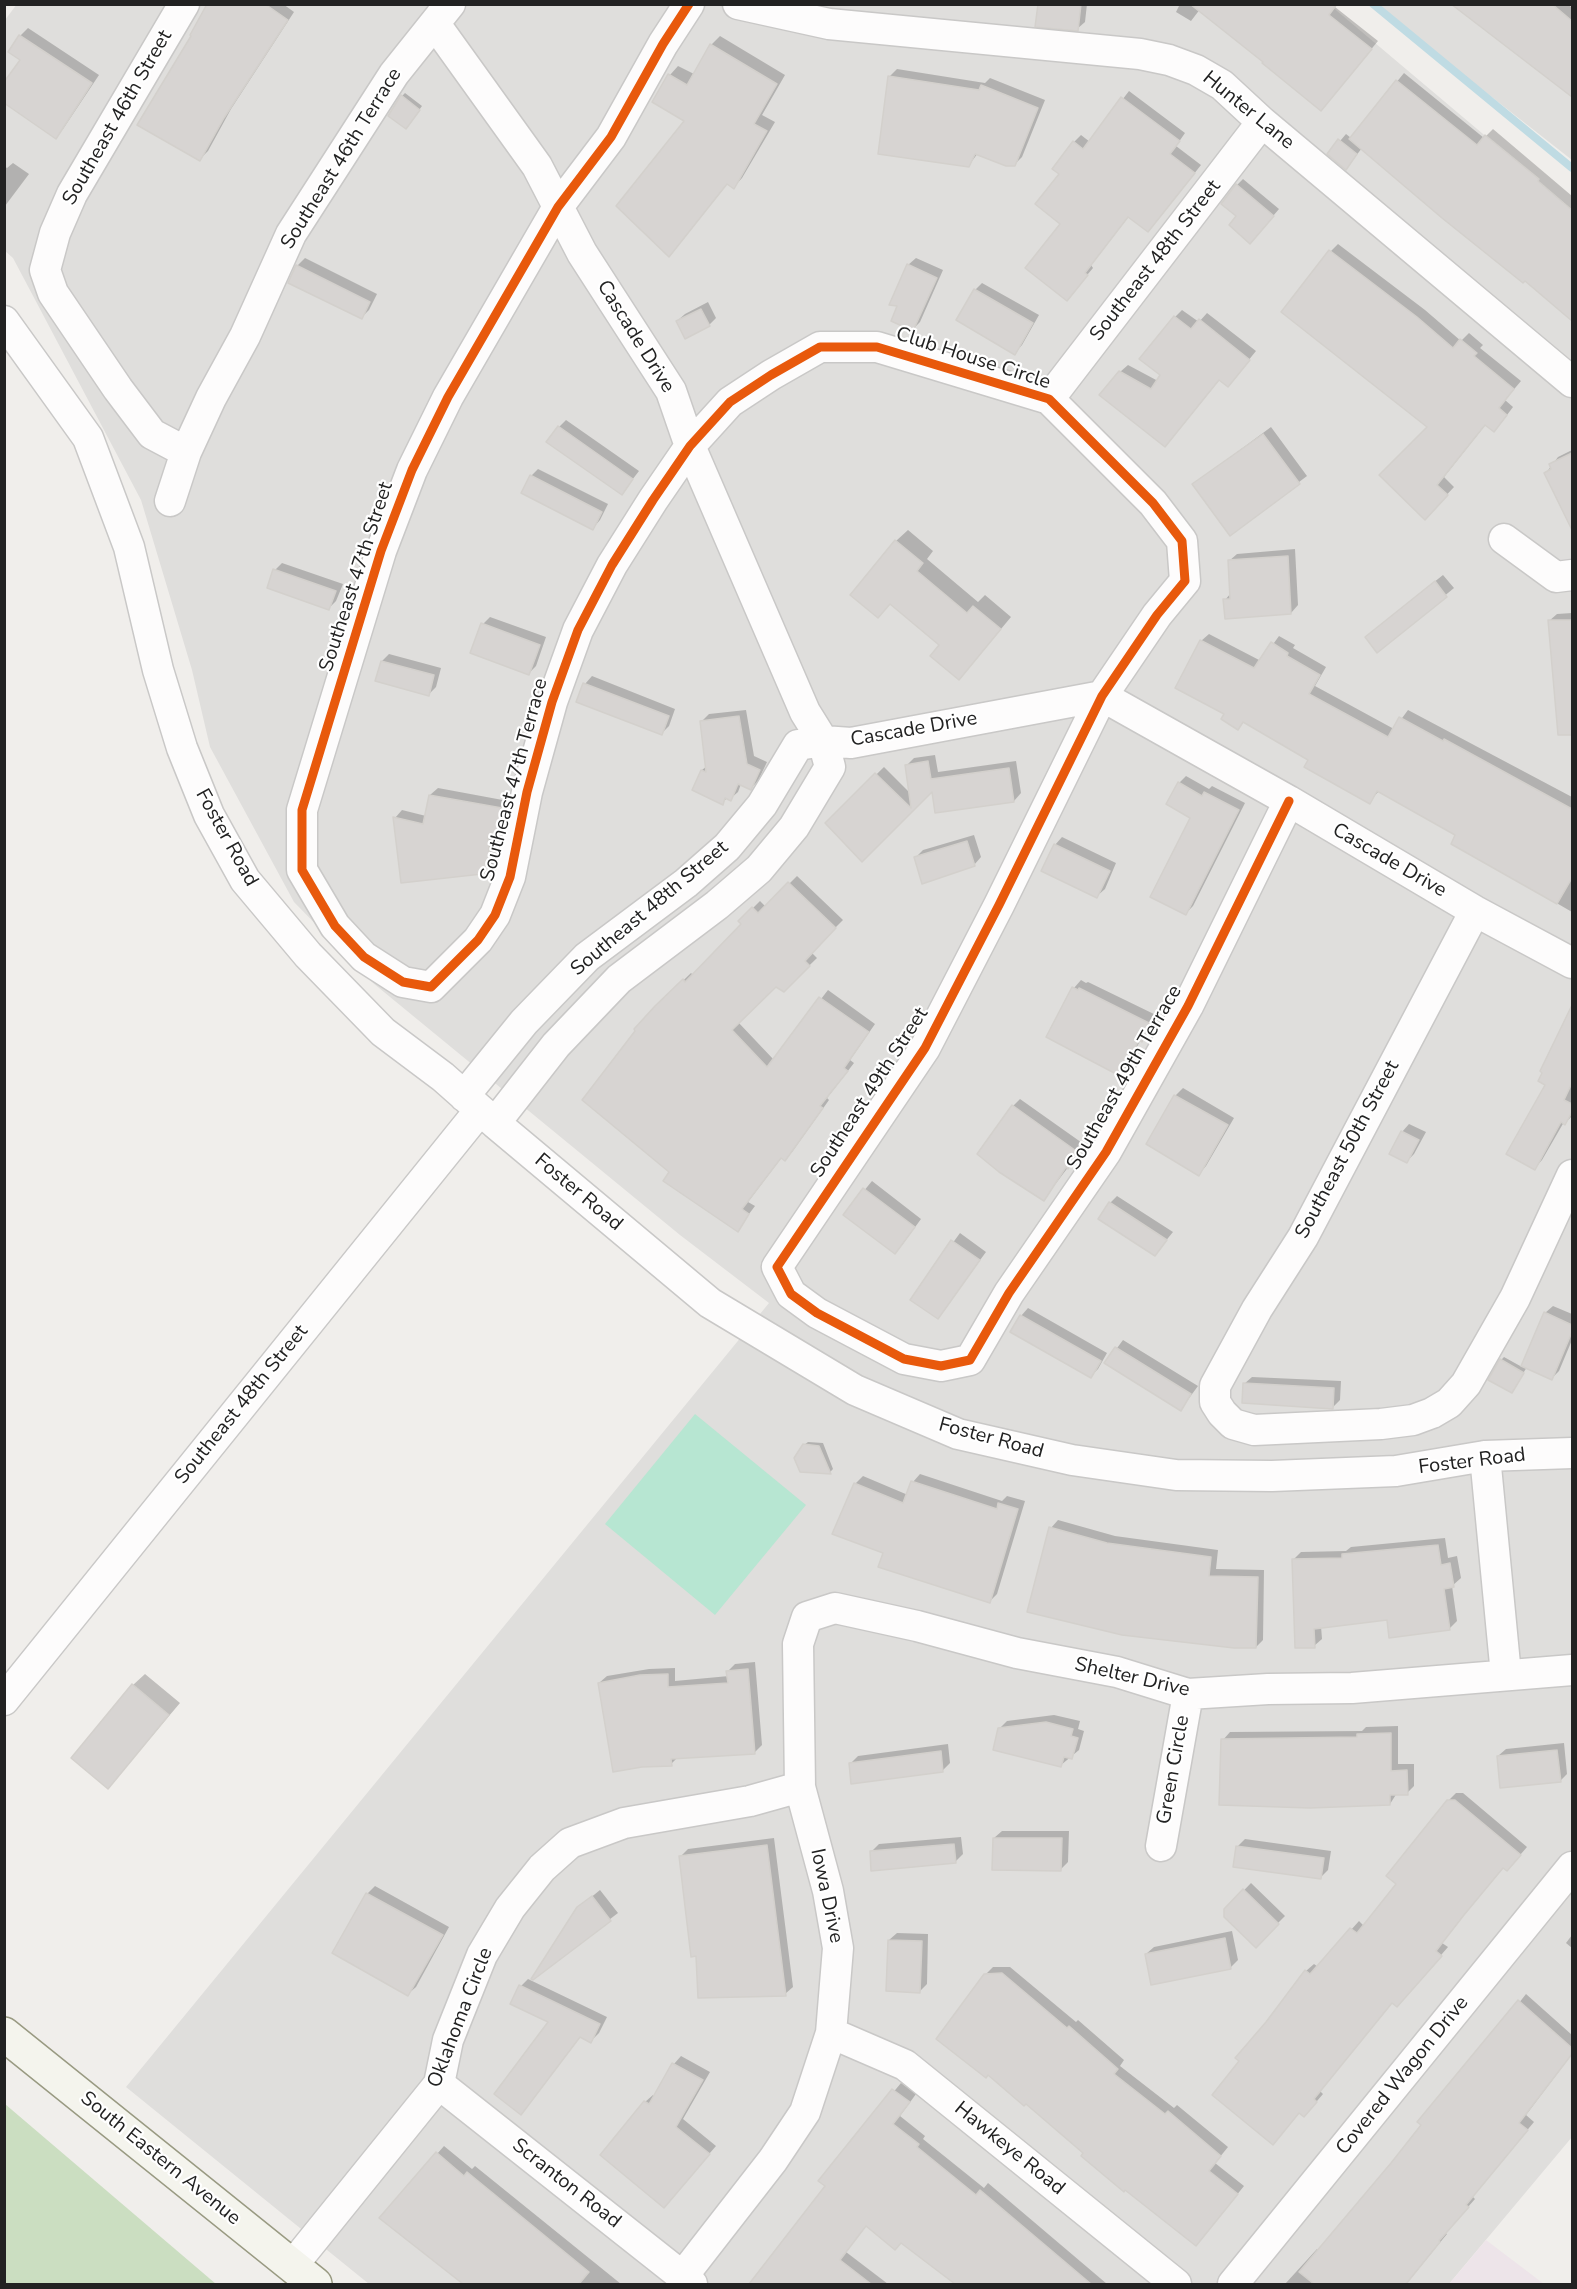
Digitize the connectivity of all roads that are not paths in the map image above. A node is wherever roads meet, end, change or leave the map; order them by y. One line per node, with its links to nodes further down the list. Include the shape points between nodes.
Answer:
1 (184, 4): 11 (street, Southeast 46th Street, via 72,194 54,233 45,270 53,292 152,434)
2 (689, 4): 6 (street, Southeast 47th Street, via 626,114)
3 (738, 4): 5 (street, Hunter Lane, via 829,24 1169,60 1222,85)
4 (443, 14): 6 (street, Cascade Drive); 11 (street, Southeast 46th Terrace, via 394,74 291,234)
5 (1262, 122): 8 (street, Hunter Lane); 9 (street, Southeast 48th Street)
6 (558, 207): 10 (street, Cascade Drive, via 582,253 671,391); 20 (street, Southeast 47th Street, via 448,397 412,470 381,550 302,810 302,870 335,926 364,957 403,982)
7 (4, 321): 21 (street, Foster Road, via 88,438 129,547 158,670 182,748 209,815 245,880 308,955 383,1032)
8 (1572, 382)
9 (1049, 399): 10 (street, Club House Circle, via 877,346 820,347 730,402); 15 (street, Club House Circle, via 1153,503 1182,541 1185,581)
10 (690, 446): 16 (street, Cascade Drive, via 804,712); 20 (street, Southeast 47th Terrace, via 612,564 578,630 552,702 527,792 510,877 495,915 478,940)
11 (186, 452): 12 (street, Southeast 46th Terrace)
12 (170, 501)
13 (1504, 539): 14 (street, via 1556,577)
14 (1572, 575)
15 (1102, 696): 16 (street, Cascade Drive, via 851,743); 17 (street, Cascade Drive); 23 (street, Southeast 49th Street, via 925,1048 777,1267 791,1294 904,1359 941,1366)
16 (824, 741): 21 (street, Southeast 48th Street, via 798,745 762,805 727,847 587,957 524,1022); 21 (street, Southeast 48th Street, via 830,767 794,827 759,869 619,979 556,1045)
17 (1289, 801): 18 (street, Cascade Drive); 23 (street, Southeast 49th Terrace, via 1188,1006 1106,1152 1010,1293)
18 (1475, 911): 19 (street, Cascade Drive); 22 (street, Southeast 50th Street, via 1303,1237 1215,1386 1215,1402 1222,1413 1233,1424 1254,1430 1413,1420 1449,1403 1466,1384 1515,1298)
19 (1572, 963)
20 (431, 987)
21 (480, 1110): 25 (street, Foster Road, via 710,1302 855,1390 958,1434 1072,1460 1176,1475 1396,1471); 30 (street, Southeast 48th Street)
22 (1572, 1175)
23 (970, 1360)
24 (1572, 1453): 25 (street, Foster Road)
25 (1485, 1456): 28 (street)
26 (807, 1617): 29 (street, Shelter Drive, via 835,1608 1017,1653 1117,1672); 31 (street, Iowa Drive, via 798,1644)
27 (1572, 1670): 28 (street, Shelter Drive)
28 (1506, 1675): 29 (street, Shelter Drive, via 1352,1688)
29 (1188, 1694): 32 (street, Green Circle)
30 (4, 1700)
31 (800, 1787): 34 (street, Iowa Drive, via 828,1892 838,1948); 36 (street, Oklahoma Circle, via 750,1801 624,1823 570,1843 542,1868 510,1908 482,1955 448,2040)
32 (1161, 1846)
33 (1572, 1867): 40 (street, Covered Wagon Drive)
34 (831, 2033): 38 (street, Iowa Drive, via 805,2112); 39 (street, Hawkeye Road, via 906,2065)
35 (4, 2034): 37 (main road, South Eastern Avenue)
36 (439, 2084): 37 (street, Oklahoma Circle); 38 (street, Scranton Road)
37 (303, 2275)
38 (687, 2281)
39 (1176, 2284)
40 (1233, 2284)

